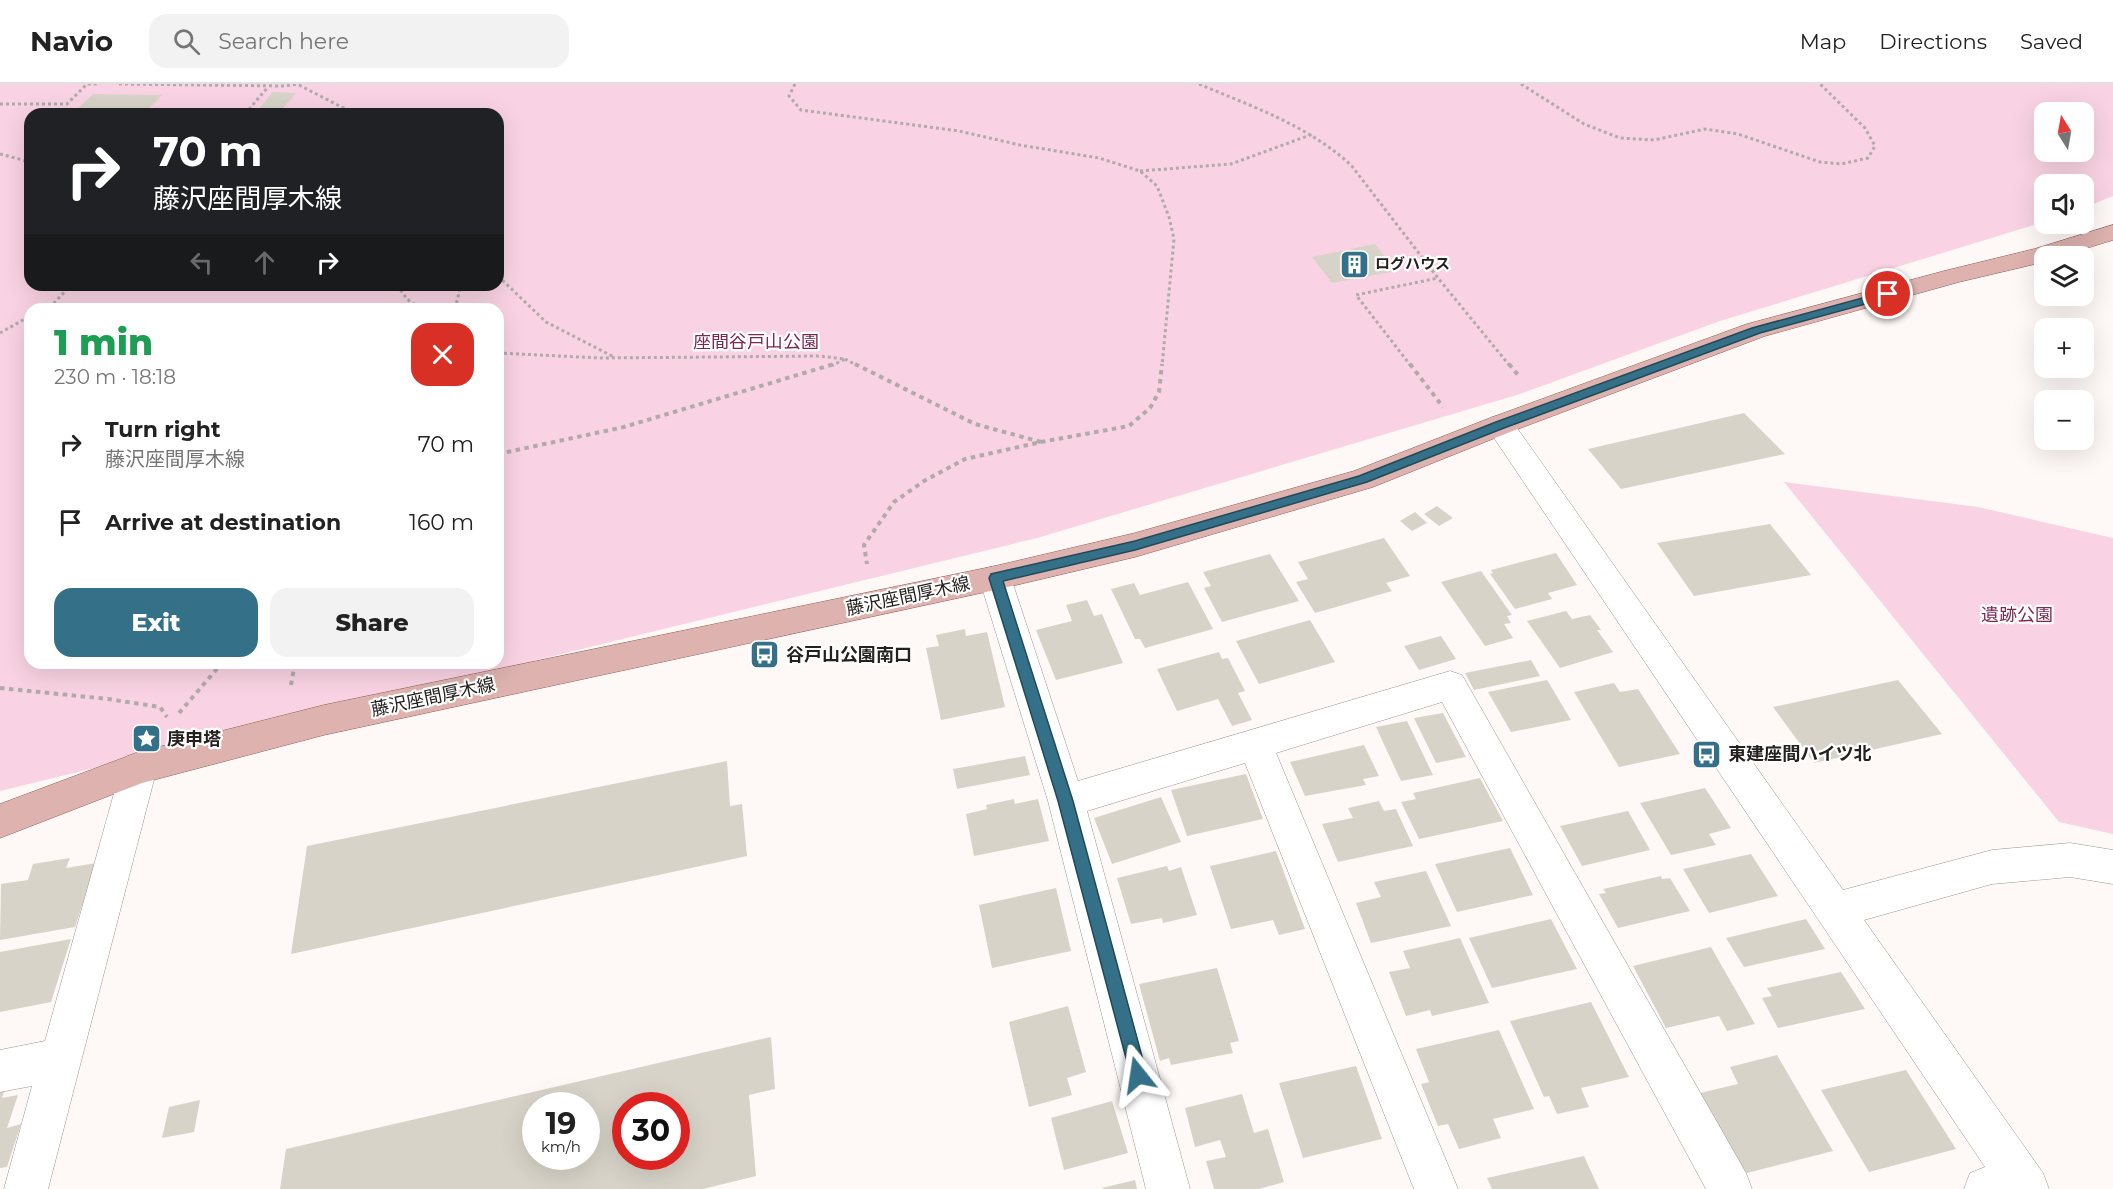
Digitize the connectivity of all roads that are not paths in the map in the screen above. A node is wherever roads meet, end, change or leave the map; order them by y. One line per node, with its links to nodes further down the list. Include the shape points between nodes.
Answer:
1 (2113, 232): 2 (main road, 藤沢座間厚木線, via 2041,255 1756,330)
2 (1495, 427): 3 (main road, 藤沢座間厚木線, via 1352,482 1135,546); 9 (street)
3 (995, 578): 5 (main road, 藤沢座間厚木線, via 324,720); 6 (street)
4 (1255, 745): 6 (street); 15 (street); 16 (street, via 1450,685)
5 (139, 768): 7 (main road, 藤沢座間厚木線); 10 (street)
6 (1066, 801): 14 (street)
7 (0, 821)
8 (2113, 867): 9 (street, via 2070,860 1992,867)
9 (1836, 910): 12 (street)
10 (61, 1059): 11 (street); 13 (street)
11 (0, 1071)
12 (2011, 1186)
13 (26, 1189)
14 (1168, 1189)
15 (1436, 1189)
16 (1730, 1189)

